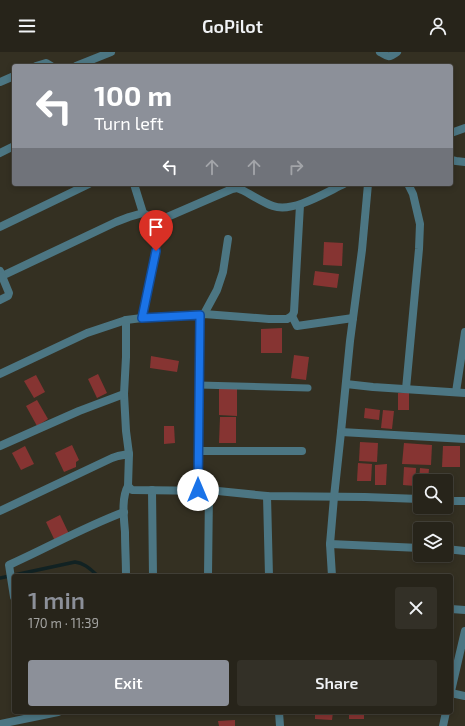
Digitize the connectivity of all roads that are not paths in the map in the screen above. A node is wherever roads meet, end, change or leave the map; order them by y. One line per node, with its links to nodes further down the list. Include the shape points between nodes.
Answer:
1 (111, 52): 4 (street)
2 (380, 52): 3 (street, via 390,56)
3 (397, 52)
4 (81, 64)
5 (12, 77): 6 (street)
6 (0, 82)
7 (465, 128): 8 (street)
8 (453, 132)
9 (12, 147): 10 (street)
10 (0, 153)
11 (453, 161): 12 (street)
12 (465, 162)
13 (85, 186): 21 (street)
14 (135, 186): 19 (street)
15 (340, 186): 18 (street)
16 (368, 186): 28 (street)
17 (409, 186): 35 (street, via 420,224)
18 (300, 205): 20 (street, via 285,208 274,206 237,188); 26 (street)
19 (143, 213): 20 (street); 23 (street, via 116,222)
20 (158, 221): 27 (street, via 156,251)
21 (0, 227)
22 (228, 239): 25 (street, via 223,272 217,290)
23 (1, 274): 24 (street, via 9,293)
24 (0, 300)
25 (202, 314): 26 (street, via 269,319 287,319); 27 (street); 33 (street)
26 (292, 316): 28 (street, via 297,326)
27 (142, 318): 29 (street)
28 (353, 318): 32 (street)
29 (126, 320): 31 (street, via 87,333); 38 (street)
30 (465, 334): 36 (street)
31 (0, 374)
32 (346, 384): 35 (street); 39 (street)
33 (199, 385): 34 (lane); 42 (street)
34 (308, 388)
35 (406, 389): 36 (street)
36 (456, 392): 37 (street)
37 (465, 393)
38 (124, 394): 41 (street); 44 (street)
39 (341, 432): 40 (street); 50 (street)
40 (465, 439)
41 (0, 446)
42 (199, 451): 43 (street); 47 (street)
43 (302, 451)
44 (128, 454): 45 (street); 54 (street, via 112,458)
45 (128, 486): 46 (street, via 132,490); 55 (street, via 125,490)
46 (152, 490): 47 (street); 63 (street)
47 (198, 490): 48 (street)
48 (208, 491): 49 (street); 64 (street)
49 (267, 496): 50 (street); 65 (street)
50 (334, 498): 51 (street); 56 (street)
51 (413, 500)
52 (453, 500): 53 (street)
53 (465, 501)
54 (0, 511)
55 (124, 512): 61 (street, via 86,528); 62 (street)
56 (330, 544): 57 (street); 66 (street)
57 (413, 548)
58 (453, 550): 59 (street)
59 (465, 551)
60 (0, 568): 61 (street)
61 (9, 568): 67 (street)
62 (126, 574)
63 (153, 574)
64 (208, 574)
65 (269, 574)
66 (332, 574)
67 (12, 584)
68 (453, 609): 69 (street)
69 (465, 610)
70 (465, 631): 71 (street)
71 (453, 683)
72 (453, 693): 73 (street)
73 (465, 696)
74 (35, 714): 77 (street); 78 (street)
75 (279, 714): 79 (street)
76 (446, 714): 80 (street)
77 (0, 724)
78 (37, 726)
79 (280, 726)
80 (443, 726)

